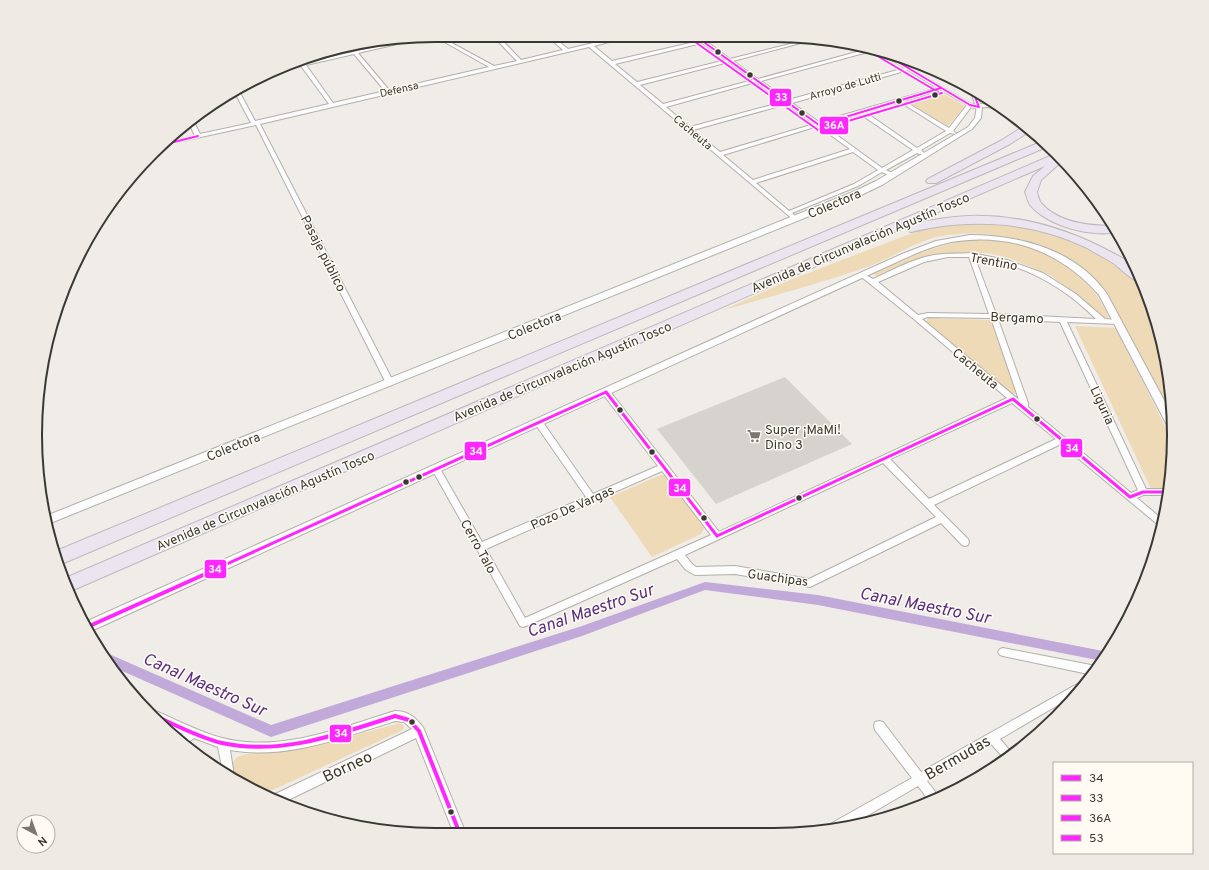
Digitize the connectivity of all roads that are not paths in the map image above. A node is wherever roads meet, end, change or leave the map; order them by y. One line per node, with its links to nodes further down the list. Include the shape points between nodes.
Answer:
1 (447, 42): 20 (street)
2 (501, 42): 15 (street)
3 (556, 42): 10 (street)
4 (603, 42): 9 (street, Defensa)
5 (699, 42): 17 (street)
6 (704, 42): 13 (street)
7 (798, 43): 13 (street)
8 (392, 44): 12 (street)
9 (590, 45): 10 (street, Defensa); 17 (street, Cacheuta)
10 (566, 50): 15 (street, Defensa)
11 (862, 52): 22 (street)
12 (355, 53): 14 (street); 25 (street)
13 (729, 60): 22 (street); 23 (street)
14 (321, 61): 19 (street)
15 (520, 61): 20 (street, Defensa)
16 (896, 62): 21 (street)
17 (612, 63): 23 (street, Cacheuta)
18 (303, 65): 30 (street)
19 (305, 65)
20 (492, 67): 25 (street, Defensa)
21 (908, 69): 24 (street); 29 (street, Arroyo de Lutti)
22 (757, 80): 29 (street); 32 (street)
23 (636, 84): 32 (street, Cacheuta)
24 (941, 88): 28 (street); 31 (street)
25 (388, 92): 30 (street, Defensa)
26 (239, 95): 36 (street, Pasaje público)
27 (975, 98): 33 (street)
28 (900, 100): 35 (street); 40 (street)
29 (788, 102): 38 (street); 39 (street, Arroyo de Lutti)
30 (332, 105): 36 (street, Defensa)
31 (970, 105): 33 (street); 40 (street)
32 (662, 106): 39 (street, Cacheuta)
33 (979, 107): 34 (street); 43 (street, Colectora, via 976,121)
34 (990, 107)
35 (861, 112): 38 (street); 47 (street)
36 (256, 123): 42 (street, Defensa); 68 (street, Pasaje público)
37 (193, 125): 42 (street)
38 (819, 125): 46 (street); 48 (street)
39 (690, 129): 48 (street, Cacheuta)
40 (950, 131): 43 (street); 47 (street)
41 (1023, 131): 62 (highway, via 899,198 708,279)
42 (198, 136): 44 (street, Defensa)
43 (957, 136): 49 (street, Colectora)
44 (174, 142)
45 (1040, 146): 62 (highway, Avenida de Circunvalación Agustín Tosco)
46 (854, 150): 52 (street); 54 (street)
47 (917, 150): 49 (street); 52 (street)
48 (718, 154): 54 (street, Cacheuta)
49 (925, 155): 53 (street, Colectora)
50 (1053, 158): 58 (highway, Avenida de Circunvalación Agustín Tosco)
51 (1058, 163): 56 (highway, via 1040,174 1031,186 1030,193 1037,206 1052,217 1070,224 1090,229)
52 (882, 170): 53 (street); 55 (street)
53 (892, 175): 55 (street, Colectora, via 856,194)
54 (752, 182): 55 (street, Cacheuta)
55 (792, 216): 68 (street, Colectora)
56 (1108, 229)
57 (971, 256): 61 (street, Trentino, via 930,258); 63 (street); 66 (street, Trentino, via 1002,260 1034,270 1076,297)
58 (825, 257): 59 (highway, via 868,245 924,224 980,220 1025,225 1071,238 1110,256); 91 (highway, Avenida de Circunvalación Agustín Tosco)
59 (1130, 270)
60 (862, 275): 61 (street, Cacheuta); 67 (street, via 931,245 950,240 974,236 1005,239 1047,252 1081,271 1099,288); 69 (street)
61 (873, 282): 64 (street, Cacheuta)
62 (664, 303): 90 (highway, Avenida de Circunvalación Agustín Tosco)
63 (992, 316): 64 (street, Bergamo, via 928,315); 65 (street, Bergamo); 71 (street, via 1015,376)
64 (917, 318): 70 (street, Cacheuta)
65 (1062, 319): 66 (street, Bergamo); 78 (street, Liguria)
66 (1104, 321): 67 (street, Bergamo)
67 (1118, 322): 72 (street)
68 (390, 383): 83 (street, Colectora)
69 (606, 392): 73 (street); 76 (street)
70 (1013, 399): 71 (street, Cacheuta); 75 (street)
71 (1024, 408): 74 (street, Cacheuta)
72 (1166, 415)
73 (539, 422): 77 (street); 81 (street)
74 (1061, 440): 80 (street, Cacheuta); 82 (street)
75 (884, 458): 82 (street); 86 (street)
76 (664, 467): 81 (street, Pozo De Vargas); 86 (street)
77 (436, 469): 88 (street, Cerro Talo); 92 (street)
78 (1143, 492): 79 (street); 80 (street)
79 (1163, 492)
80 (1130, 497): 85 (street, Cacheuta)
81 (592, 498): 88 (street, Pozo De Vargas)
82 (928, 504): 84 (street)
83 (51, 518)
84 (942, 518): 87 (street); 89 (street, Guachipas, via 810,583 735,570 695,571)
85 (1158, 520)
86 (717, 536): 89 (street)
87 (965, 542)
88 (480, 547): 89 (street, Cerro Talo, via 523,623)
89 (679, 554)
90 (62, 557)
91 (71, 583)
92 (91, 625)
93 (1003, 652): 94 (street)
94 (1089, 670)
95 (1070, 693): 100 (street, Bermudas)
96 (165, 720): 99 (street)
97 (879, 726): 105 (street)
98 (419, 731): 102 (street, via 412,720 405,716 395,716 288,746 253,747); 107 (street, Borneo); 109 (street)
99 (193, 732): 101 (street); 102 (street)
100 (992, 737): 103 (street); 105 (street, Bermudas)
101 (186, 738)
102 (223, 743): 104 (street)
103 (1006, 752)
104 (228, 769)
105 (920, 779): 106 (street); 108 (street, Bermudas)
106 (931, 795)
107 (282, 797)
108 (847, 821)
109 (458, 828)

